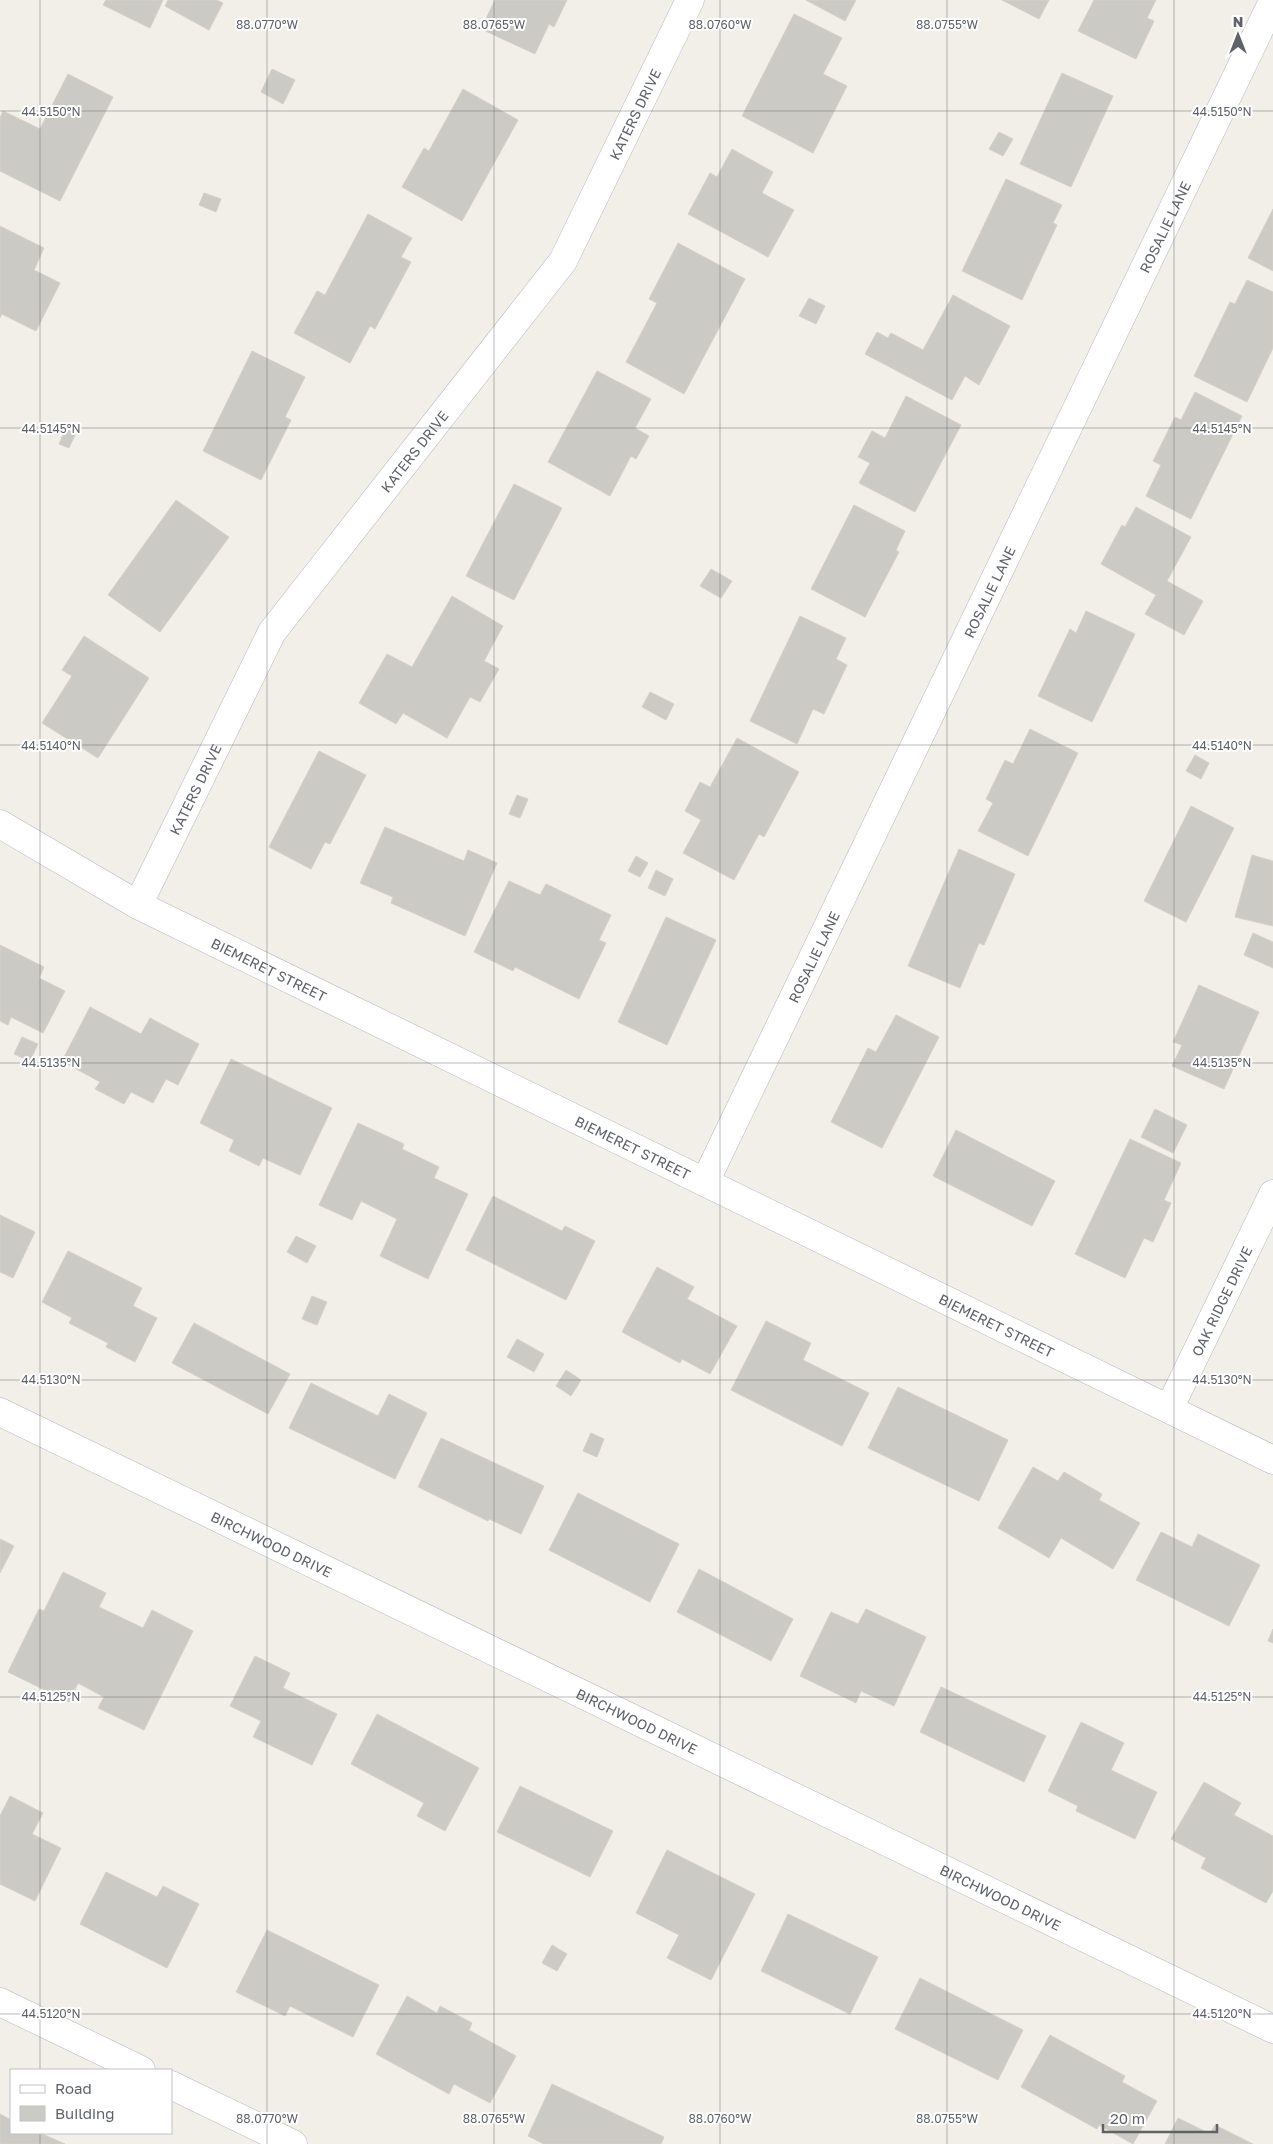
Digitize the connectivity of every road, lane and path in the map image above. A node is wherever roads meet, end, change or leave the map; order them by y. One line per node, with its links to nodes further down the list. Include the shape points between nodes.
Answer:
1 (690, 0): 4 (street, KATERS DRIVE, via 563,261 272,632)
2 (1273, 0): 5 (street, ROSALIE LANE)
3 (0, 824): 4 (street, BIEMERET STREET)
4 (138, 905): 5 (street, BIEMERET STREET)
5 (705, 1182): 7 (street, BIEMERET STREET)
6 (1273, 1194): 7 (street, OAK RIDGE DRIVE)
7 (1169, 1409): 9 (street, BIEMERET STREET)
8 (0, 1412): 11 (street, BIRCHWOOD DRIVE)
9 (1273, 1460)
10 (0, 2002): 12 (street)
11 (1273, 2029)
12 (139, 2069)
13 (172, 2085): 14 (street)
14 (293, 2144)

